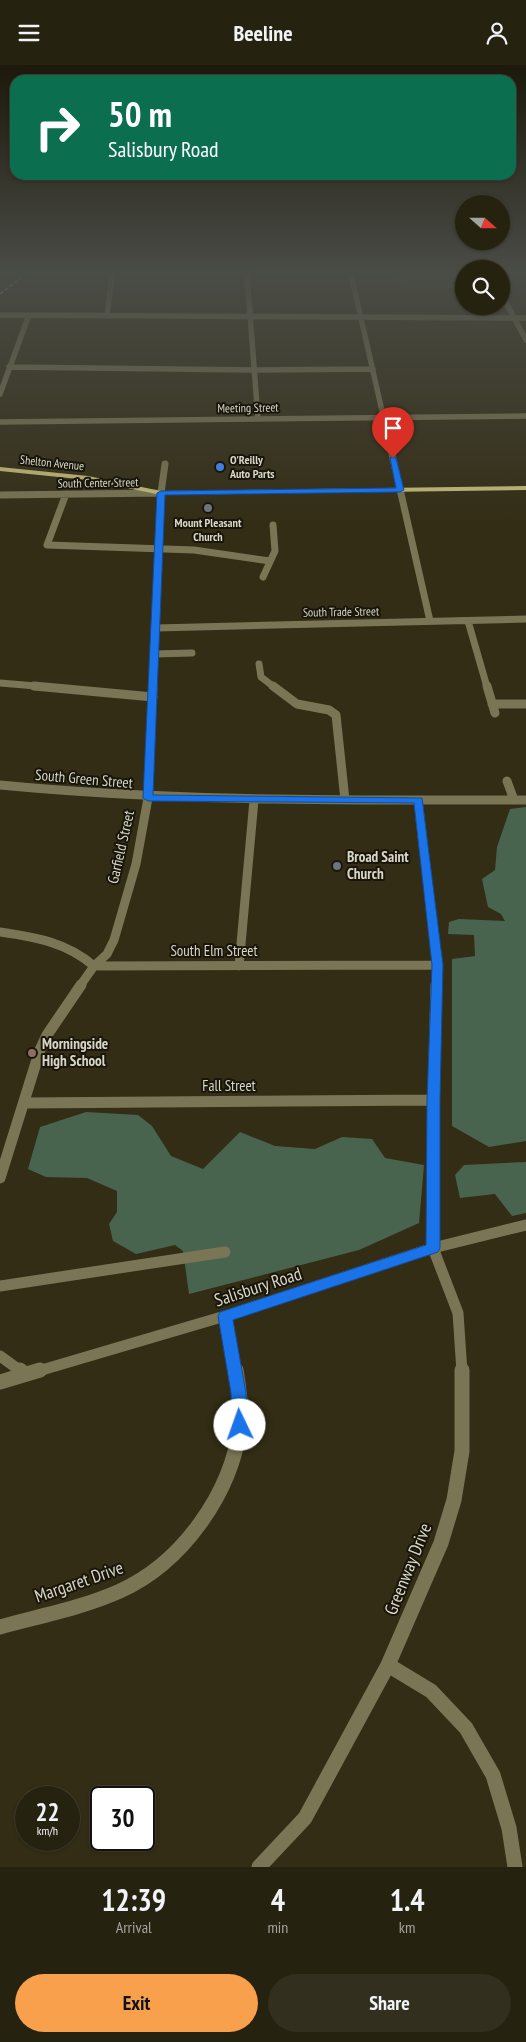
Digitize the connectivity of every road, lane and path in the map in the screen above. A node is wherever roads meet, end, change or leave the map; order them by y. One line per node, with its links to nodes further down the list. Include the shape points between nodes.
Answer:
1 (12, 358): 4 (street)
2 (253, 358): 6 (street)
3 (370, 358): 5 (street)
4 (9, 367): 6 (street); 7 (street)
5 (373, 369): 6 (street); 9 (street)
6 (254, 370): 10 (street)
7 (0, 394)
8 (526, 416): 9 (street, Meeting Street)
9 (384, 418): 10 (street, Meeting Street); 15 (street)
10 (258, 419): 11 (street, Meeting Street)
11 (0, 422)
12 (165, 465): 16 (street, Garfield Street)
13 (0, 469): 16 (main road, Shelton Avenue, via 88,478)
14 (526, 488): 15 (main road, South Center Street)
15 (400, 490): 16 (main road, South Center Street); 24 (street)
16 (161, 493): 17 (street, South Center Street); 20 (street, Garfield Street)
17 (66, 494): 18 (street, South Center Street); 20 (street, via 47,545)
18 (0, 495)
19 (273, 525): 21 (street, via 275,551)
20 (159, 549): 21 (street, via 194,550); 26 (street, Garfield Street)
21 (270, 561): 22 (street)
22 (263, 577)
23 (526, 619): 25 (street, South Trade Street)
24 (430, 621): 25 (street, South Trade Street); 26 (street, South Trade Street)
25 (468, 621): 33 (street)
26 (156, 628): 28 (street, Garfield Street)
27 (192, 653): 28 (street)
28 (154, 654): 31 (street, Garfield Street)
29 (258, 664): 39 (street, via 261,677 295,703 330,710 336,715)
30 (0, 683): 31 (street)
31 (153, 697): 37 (street, Garfield Street)
32 (526, 703): 33 (street)
33 (492, 704): 34 (street)
34 (495, 713)
35 (507, 781): 41 (street)
36 (0, 785): 37 (street, South Green Street)
37 (148, 798): 38 (street, South Green Street); 45 (street, Garfield Street, via 136,864 114,940)
38 (254, 800): 39 (street, South Green Street); 46 (street)
39 (345, 800): 40 (street, South Green Street)
40 (418, 800): 41 (street, South Green Street); 44 (street)
41 (514, 800): 42 (street, South Green Street)
42 (526, 800)
43 (0, 932): 45 (street, via 65,945 82,954)
44 (437, 965): 46 (street, South Elm Street); 47 (street)
45 (94, 966): 46 (street, South Elm Street); 48 (street, Garfield Street, via 47,1035)
46 (239, 966)
47 (434, 1100): 48 (street, Fall Street); 51 (street)
48 (24, 1103): 49 (street, Garfield Street)
49 (0, 1178)
50 (526, 1225): 51 (street, Salisbury Road)
51 (433, 1248): 54 (street, Salisbury Road); 59 (street, Greenway Drive, via 458,1313 463,1381 462,1451 454,1500 441,1543)
52 (225, 1252): 53 (street)
53 (0, 1286)
54 (225, 1316): 56 (street, Salisbury Road); 58 (street, Margaret Drive, via 240,1425 234,1457 204,1517 175,1553 137,1582 92,1601)
55 (0, 1356): 56 (street)
56 (25, 1375): 57 (street, Salisbury Road)
57 (0, 1382)
58 (0, 1627)
59 (388, 1665): 60 (street, Greenway Drive, via 305,1818); 61 (street, via 430,1691 466,1728 494,1775 509,1828)
60 (259, 1867)
61 (515, 1867)

